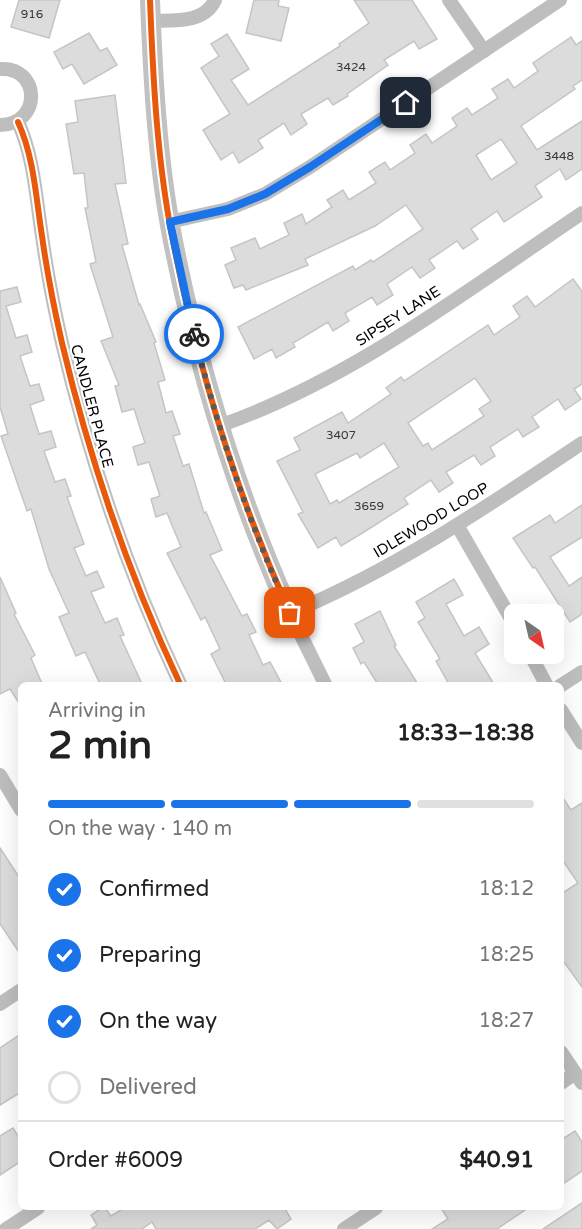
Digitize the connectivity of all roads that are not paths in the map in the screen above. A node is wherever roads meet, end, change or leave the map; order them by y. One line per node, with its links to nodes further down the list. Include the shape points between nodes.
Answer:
1 (150, 0): 5 (street)
2 (215, 0): 5 (street, via 202,15)
3 (449, 0): 6 (street)
4 (561, 0): 6 (street)
5 (151, 21): 11 (street, via 160,150)
6 (484, 51): 11 (street, via 265,194 228,209)
7 (0, 69): 8 (street, via 22,75 31,90 30,108)
8 (18, 122): 9 (street); 19 (street, CANDLER PLACE, via 27,142 46,265 80,414 121,542)
9 (0, 125)
10 (582, 213): 12 (street, SIPSEY LANE, via 363,358 290,398)
11 (170, 222): 12 (street, via 191,324)
12 (219, 426): 16 (street, via 266,560)
13 (582, 443): 14 (street, IDLEWOOD LOOP)
14 (457, 525): 15 (street); 16 (street, IDLEWOOD LOOP, via 364,579)
15 (504, 607)
16 (290, 613): 20 (street)
17 (535, 664): 21 (street)
18 (582, 672): 22 (street)
19 (179, 682)
20 (324, 682)
21 (545, 682)
22 (564, 683)
23 (564, 715): 24 (street)
24 (582, 743)
25 (0, 776): 26 (street)
26 (18, 805)
27 (18, 992): 28 (street)
28 (0, 1005)
29 (564, 1056): 30 (street)
30 (579, 1078): 31 (street)
31 (564, 1082)
32 (35, 1210): 34 (street)
33 (373, 1210): 35 (street)
34 (6, 1229)
35 (344, 1229)

